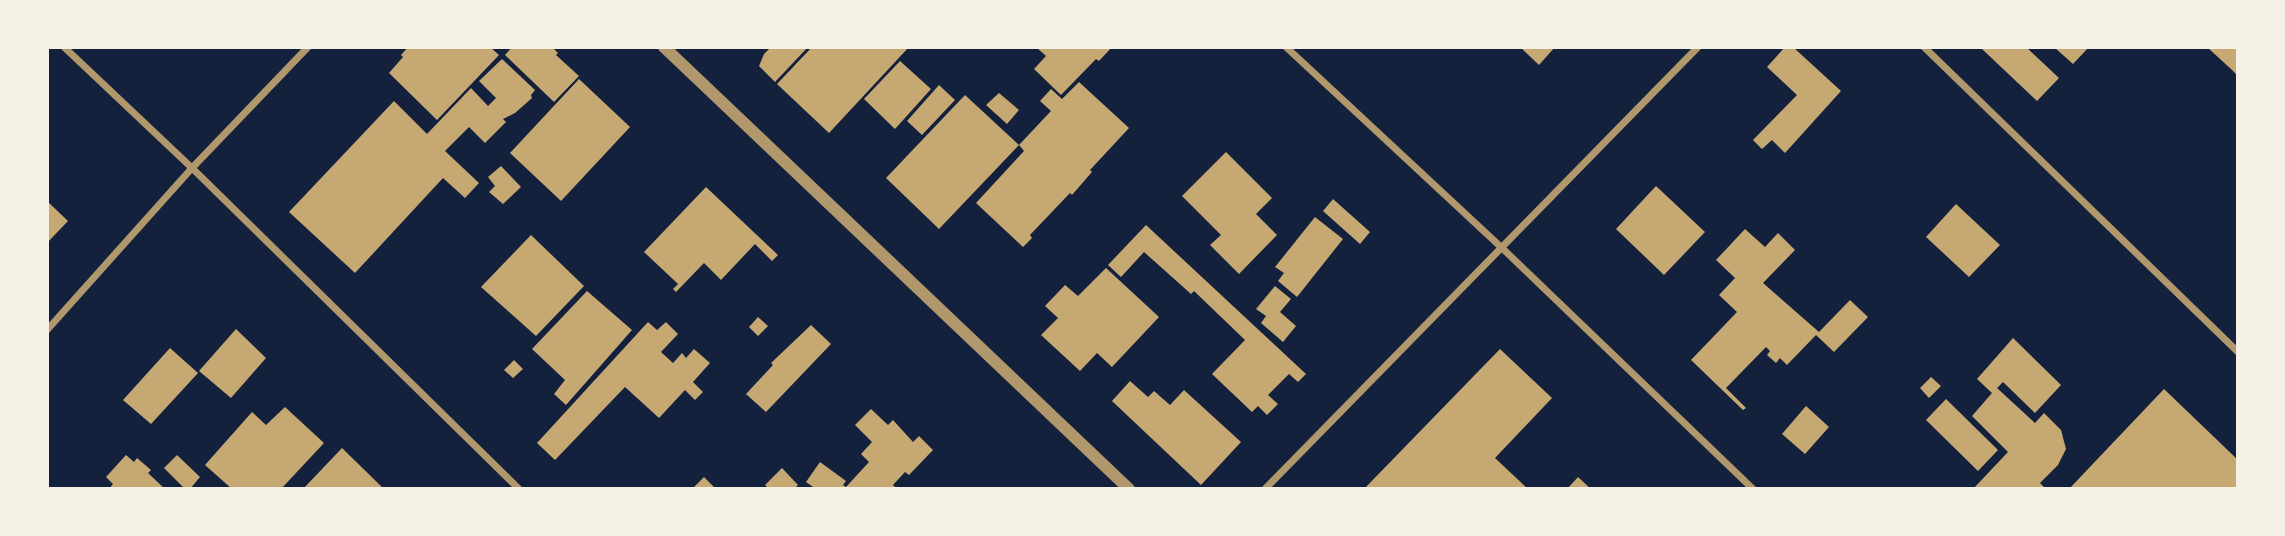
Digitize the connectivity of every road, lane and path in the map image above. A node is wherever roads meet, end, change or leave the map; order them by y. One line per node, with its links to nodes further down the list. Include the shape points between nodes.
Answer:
1 (64, 47): 7 (street)
2 (307, 47): 7 (street)
3 (664, 47): 12 (street)
4 (1286, 47): 8 (street)
5 (1698, 47): 8 (street)
6 (1924, 47): 10 (street)
7 (192, 167): 9 (street); 11 (street)
8 (1502, 248): 13 (street); 14 (street)
9 (47, 330)
10 (2238, 352)
11 (519, 489)
12 (1129, 489)
13 (1265, 489)
14 (1753, 489)

